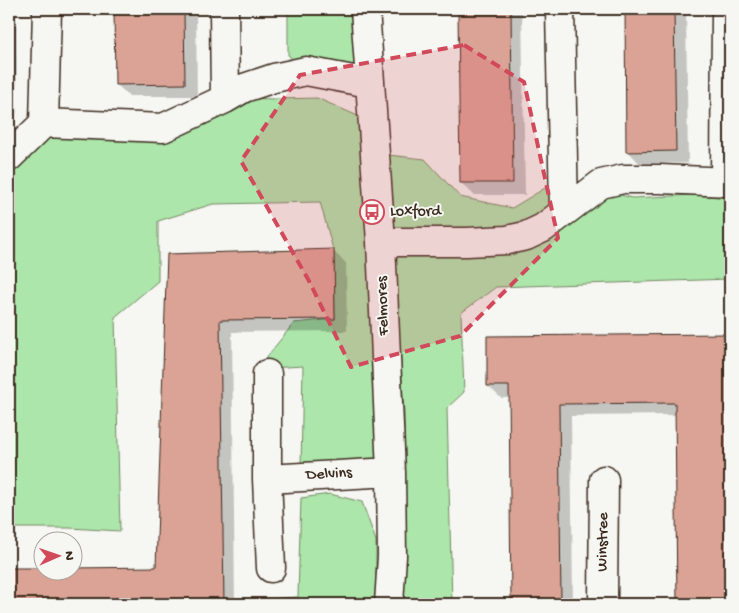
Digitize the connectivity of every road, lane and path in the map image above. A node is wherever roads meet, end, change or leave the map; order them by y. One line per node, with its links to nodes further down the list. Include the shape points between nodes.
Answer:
1 (47, 9): 8 (street)
2 (224, 9): 7 (street)
3 (365, 9): 6 (street, Felmores)
4 (560, 9): 11 (street)
5 (726, 9): 10 (street)
6 (369, 83): 7 (street, via 306,71 244,88); 12 (street, Felmores)
7 (225, 99): 8 (street, via 163,128)
8 (44, 123): 9 (street)
9 (9, 157)
10 (728, 182): 11 (street, via 660,179 601,184)
11 (564, 212): 12 (street, via 544,228 507,240)
12 (381, 242): 14 (street, Felmores)
13 (267, 374): 15 (street)
14 (391, 472): 15 (street, Delvins); 18 (street, Felmores)
15 (267, 478): 17 (street)
16 (604, 480): 19 (street, Winstree)
17 (270, 568)
18 (389, 604)
19 (603, 604)

